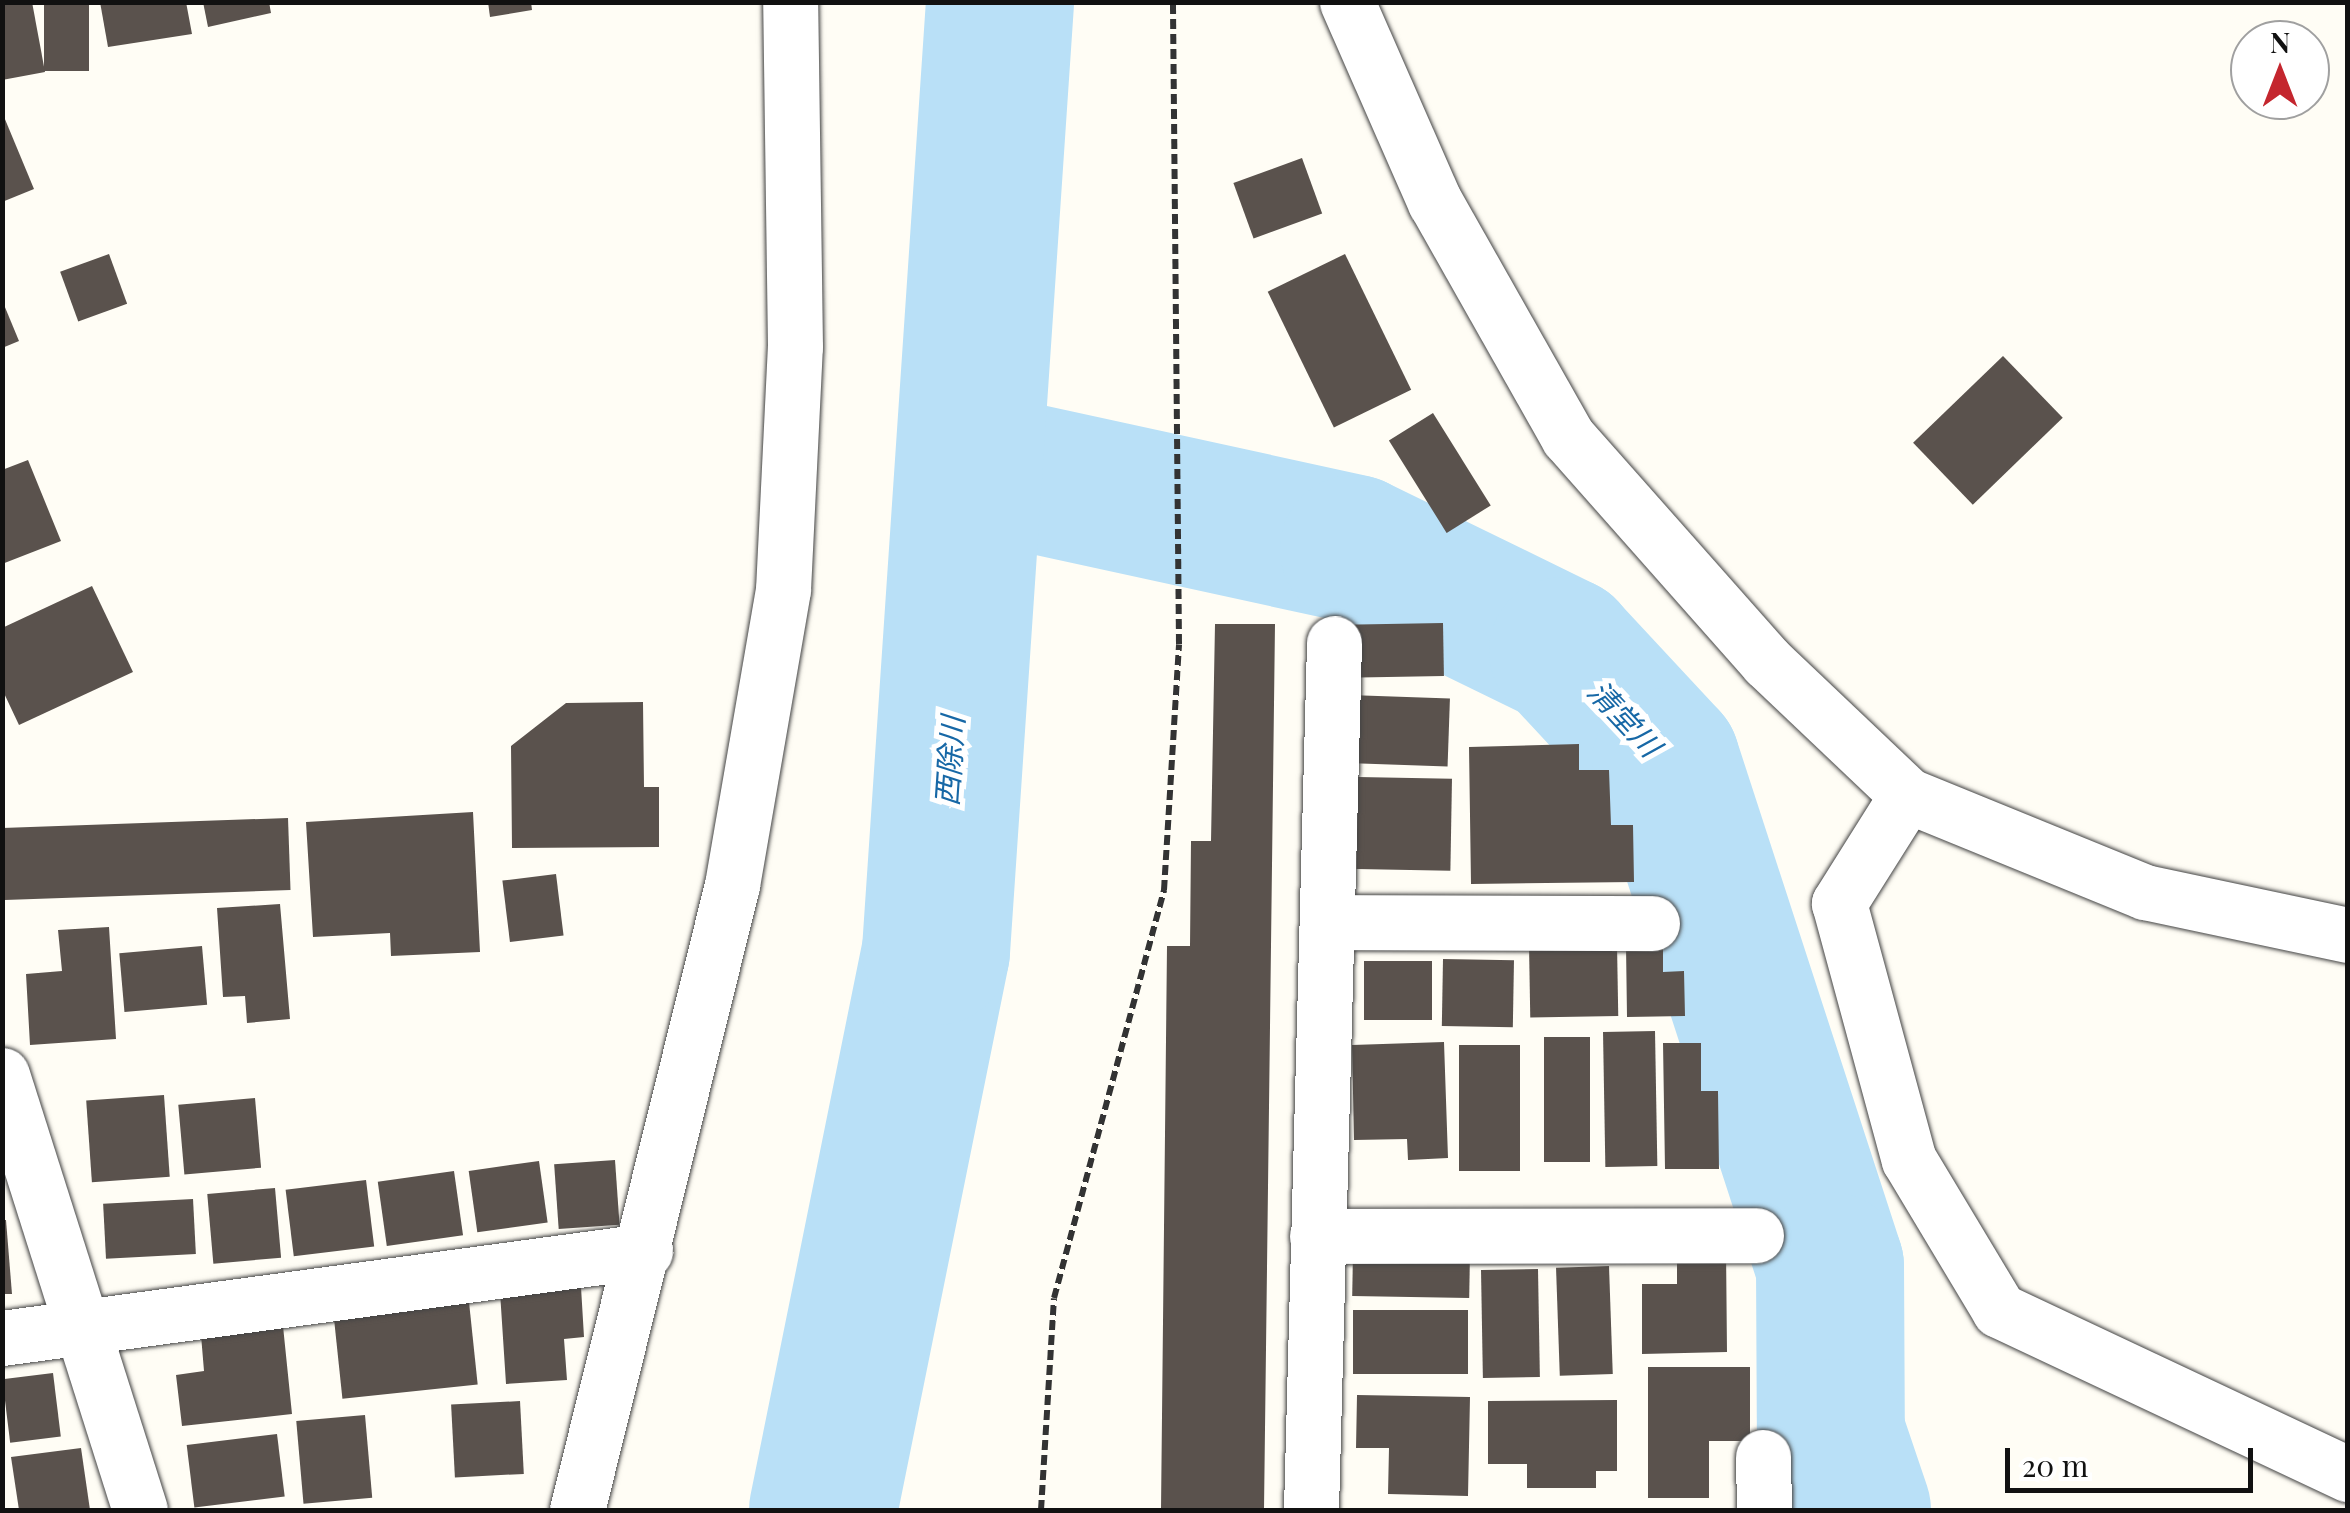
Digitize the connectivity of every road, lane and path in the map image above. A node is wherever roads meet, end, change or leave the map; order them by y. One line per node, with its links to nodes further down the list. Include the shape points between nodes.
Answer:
1 (790, 2): 12 (street, via 796,346 783,590 732,885)
2 (1173, 2): 18 (path, via 1179,644 1164,890 1054,1298)
3 (1347, 2): 5 (street, via 1435,202 1568,437 1766,662)
4 (1334, 643): 6 (street)
5 (1907, 795): 8 (street, via 2145,892); 15 (street, via 1839,903 1909,1160 2000,1310)
6 (1327, 922): 7 (street); 11 (street)
7 (1652, 923)
8 (2348, 935)
9 (6, 1094): 13 (street)
10 (1756, 1235): 11 (street)
11 (1316, 1236): 19 (street)
12 (645, 1251): 13 (street); 17 (street)
13 (84, 1333): 14 (street); 16 (street)
14 (2, 1338)
15 (2348, 1474)
16 (140, 1510)
17 (577, 1510)
18 (1041, 1510)
19 (1311, 1510)

